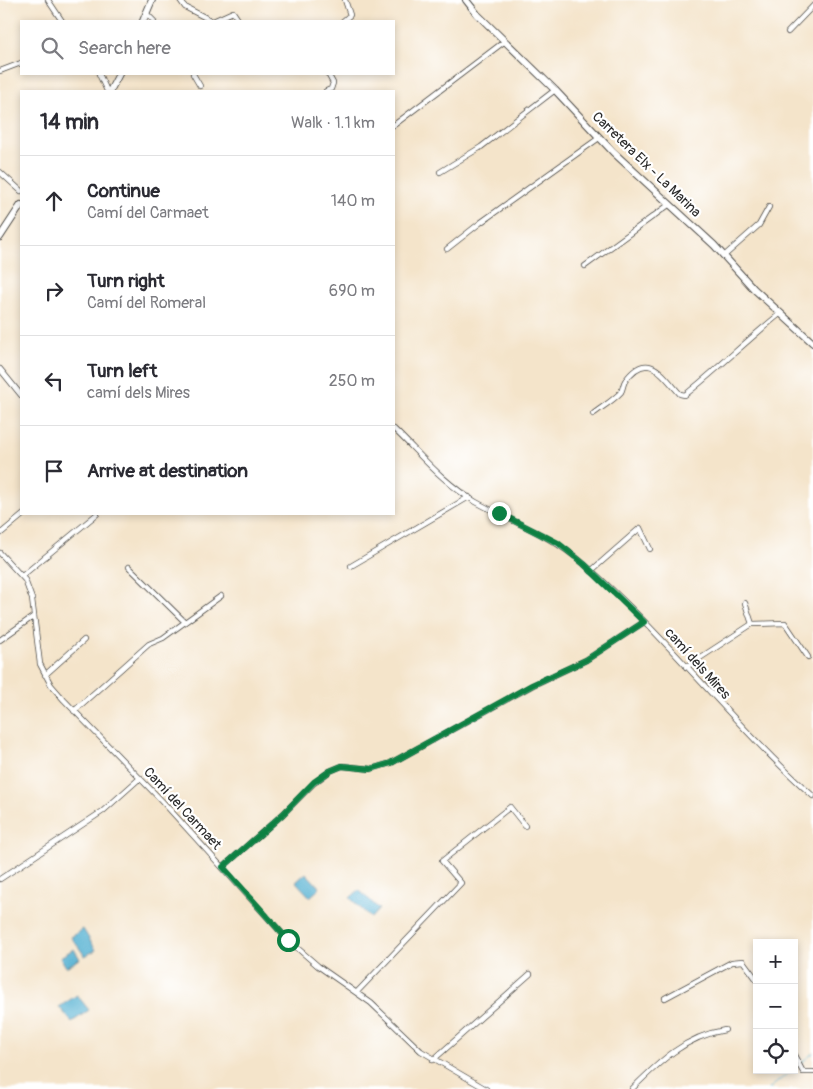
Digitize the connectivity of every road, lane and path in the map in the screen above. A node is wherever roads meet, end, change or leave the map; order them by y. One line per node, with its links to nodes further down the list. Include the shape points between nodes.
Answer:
1 (48, 0): 9 (street)
2 (152, 0): 7 (main road)
3 (180, 0): 12 (street, via 185,7)
4 (345, 0): 8 (street)
5 (466, 0): 18 (main road, Carretera Elx - La Marina)
6 (813, 6): 17 (street)
7 (146, 13): 10 (main road); 11 (street)
8 (350, 15): 15 (street); 16 (street)
9 (61, 20)
10 (143, 20)
11 (153, 20)
12 (211, 20)
13 (215, 20): 14 (street, via 232,12)
14 (238, 20)
15 (344, 20)
16 (352, 20)
17 (788, 32)
18 (505, 42): 29 (main road, Carretera Elx - La Marina); 30 (street)
19 (20, 63): 20 (street)
20 (0, 71)
21 (100, 75): 26 (street)
22 (118, 75): 27 (main road)
23 (194, 75): 25 (street)
24 (329, 75): 28 (street, via 333,83)
25 (200, 86)
26 (108, 90)
27 (110, 90)
28 (328, 90)
29 (555, 90): 31 (main road, Carretera Elx - La Marina); 33 (street, via 481,147)
30 (395, 124)
31 (599, 138): 35 (main road, Carretera Elx - La Marina); 39 (street)
32 (0, 172): 34 (street)
33 (440, 172)
34 (20, 191)
35 (670, 204): 40 (main road, Carretera Elx - La Marina); 41 (street)
36 (20, 206): 38 (main road)
37 (769, 207): 40 (street, via 759,225)
38 (0, 236)
39 (447, 249)
40 (724, 256): 42 (main road, Carretera Elx - La Marina)
41 (585, 266)
42 (780, 314): 43 (main road, Carretera Elx - La Marina); 46 (street, via 685,395 680,394 649,364 641,366 624,382 622,391)
43 (813, 343)
44 (0, 369): 45 (street)
45 (20, 394)
46 (593, 414)
47 (395, 430): 48 (street, camí dels Mires)
48 (469, 497): 54 (street); 56 (street, camí dels Mires, via 558,543)
49 (23, 515): 51 (street)
50 (96, 515): 57 (street)
51 (0, 534)
52 (650, 549): 56 (street, via 640,528)
53 (0, 553): 57 (street, Camí del Carmaet)
54 (350, 566)
55 (129, 567): 61 (street)
56 (591, 571): 62 (street, camí dels Mires)
57 (22, 576): 60 (street, Camí del Carmaet, via 32,599)
58 (221, 596): 61 (street)
59 (745, 603): 63 (street)
60 (34, 616): 64 (street); 68 (street, Camí del Carmaet, via 37,650)
61 (185, 622): 69 (street, via 150,644)
62 (644, 622): 67 (street, camí dels Mires); 73 (street, via 586,660 532,685 391,763 371,769 342,766 330,771)
63 (752, 624): 66 (street, via 784,623); 67 (street)
64 (0, 640)
65 (84, 640): 68 (street)
66 (808, 656)
67 (686, 667): 71 (street, camí dels Mires, via 741,727)
68 (45, 675): 69 (street, Camí del Carmaet)
69 (74, 711): 70 (street, Camí del Carmaet)
70 (140, 778): 73 (street, Camí del Carmaet); 74 (street, via 103,811)
71 (813, 796)
72 (525, 826): 77 (street, via 510,806 442,861 461,883)
73 (223, 867): 77 (street, Camí del Carmaet, via 293,945)
74 (0, 879)
75 (530, 974): 80 (street)
76 (753, 975): 78 (street, via 743,961 732,962)
77 (357, 992): 80 (street, Camí del Carmaet)
78 (665, 998)
79 (725, 1030): 84 (street, via 706,1033 676,1049)
80 (433, 1060): 83 (street, Camí del Carmaet)
81 (798, 1063): 82 (street, via 803,1072)
82 (813, 1072)
83 (486, 1089)
84 (632, 1089)

